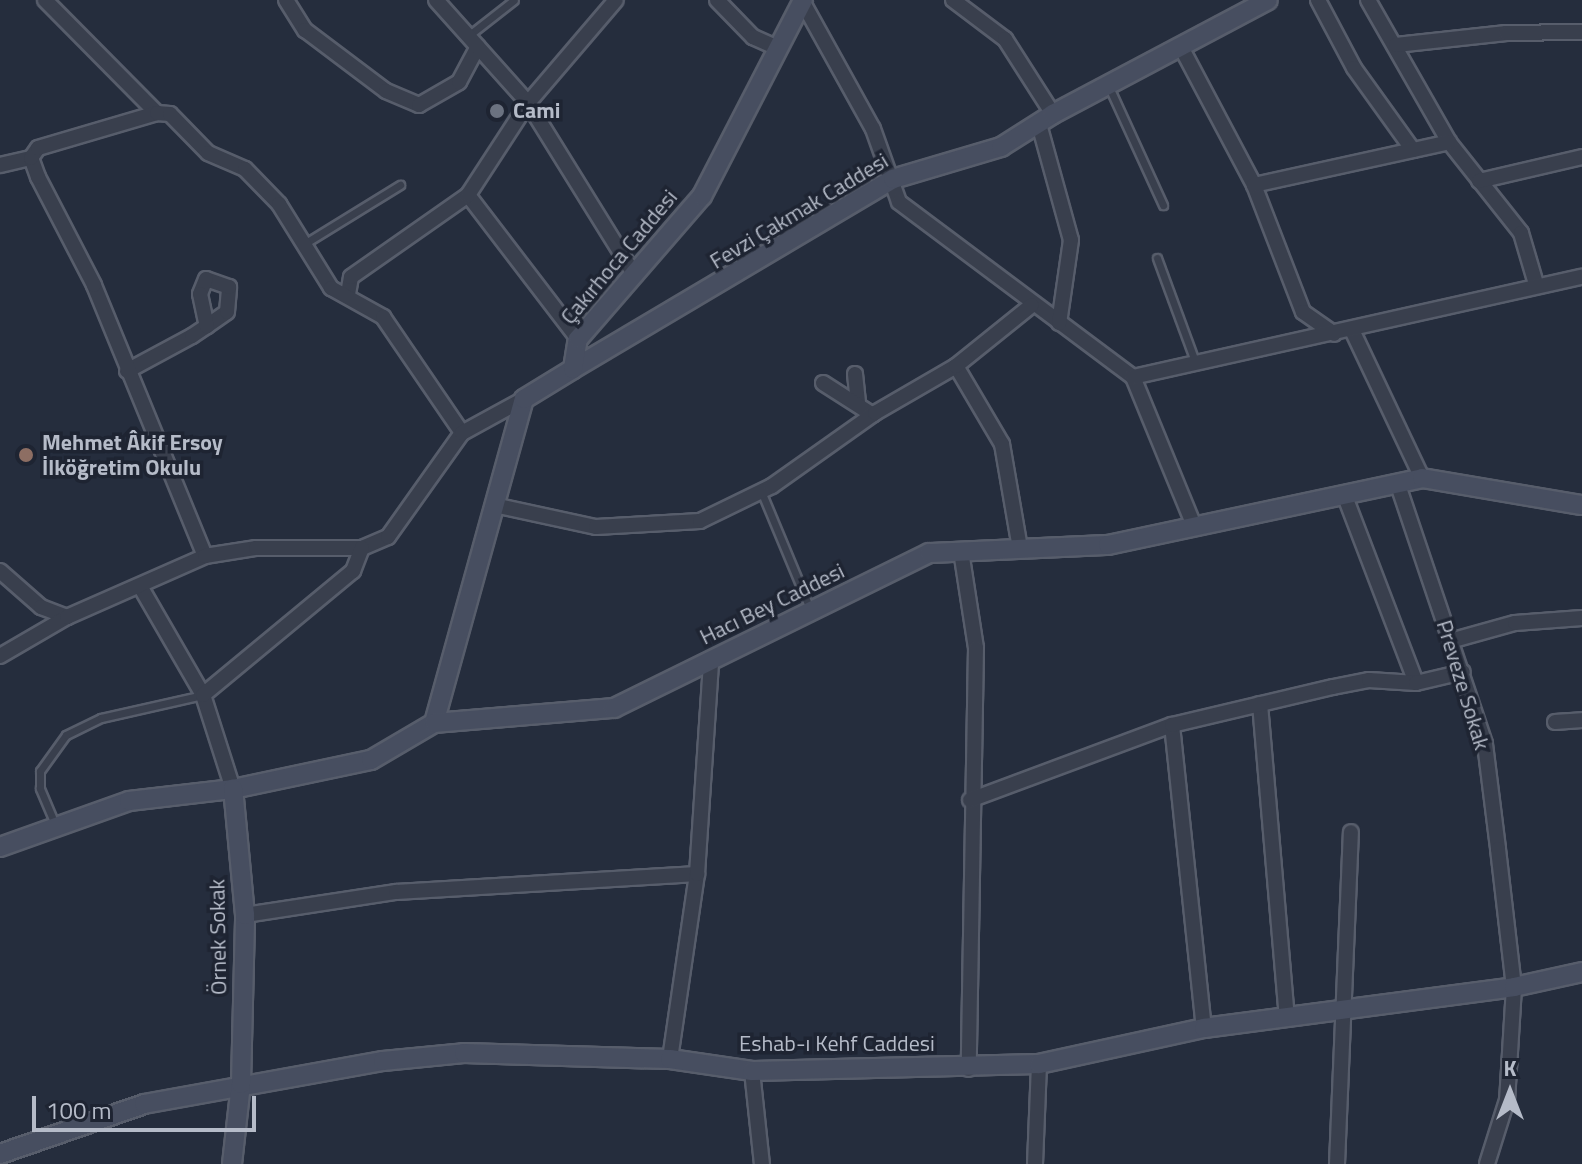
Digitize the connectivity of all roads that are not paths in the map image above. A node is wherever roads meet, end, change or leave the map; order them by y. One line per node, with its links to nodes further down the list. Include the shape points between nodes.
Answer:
1 (45, 0): 19 (street)
2 (286, 0): 13 (street, via 305,30 386,91 419,105 459,82)
3 (436, 0): 13 (street)
4 (616, 0): 18 (street)
5 (717, 0): 15 (street, via 753,37)
6 (953, 0): 20 (street, via 1005,39)
7 (1268, 0): 16 (street, Fevzi Çakmak Caddesi)
8 (1318, 0): 22 (street, via 1354,68)
9 (1368, 0): 14 (street)
10 (512, 1): 13 (lane)
11 (802, 1): 15 (street, Çakırhoca Caddesi); 26 (street, via 873,129)
12 (1582, 32): 14 (street, via 1506,33)
13 (473, 42): 18 (street)
14 (1396, 45): 21 (street)
15 (775, 47): 34 (street, Çakırhoca Caddesi, via 702,196)
16 (1181, 47): 17 (street, Fevzi Çakmak Caddesi); 29 (street)
17 (1108, 85): 20 (street, Fevzi Çakmak Caddesi); 31 (lane)
18 (528, 103): 30 (street); 34 (street)
19 (157, 113): 24 (street, via 38,148); 32 (street, via 170,114 208,153 245,169 279,204)
20 (1046, 119): 26 (street, Fevzi Çakmak Caddesi, via 1001,147); 39 (street, via 1071,240)
21 (1449, 142): 22 (street); 27 (street)
22 (1413, 150): 29 (street)
23 (1582, 157): 27 (street)
24 (31, 158): 25 (street); 47 (street, via 94,285)
25 (0, 165)
26 (893, 179): 38 (street, via 899,202); 46 (street, Fevzi Çakmak Caddesi)
27 (1479, 181): 36 (street, via 1521,233)
28 (400, 185): 32 (lane)
29 (1254, 185): 42 (street, via 1303,312)
30 (468, 195): 37 (street, via 351,277); 43 (street)
31 (1163, 205)
32 (304, 244): 37 (street, via 331,288)
33 (1157, 258): 44 (lane)
34 (634, 274): 43 (street, Çakırhoca Caddesi)
35 (1582, 277): 36 (street)
36 (1536, 284): 41 (street)
37 (348, 294): 54 (street, via 383,317)
38 (1032, 305): 39 (street); 45 (street)
39 (1059, 323): 49 (street)
40 (207, 326): 40 (street, via 227,312 229,287 206,279 193,294); 47 (street)
41 (1352, 330): 42 (street); 55 (street)
42 (1334, 334): 44 (street)
43 (578, 339): 46 (street, Çakırhoca Caddesi)
44 (1196, 364): 49 (street)
45 (956, 366): 53 (street); 63 (street, via 1002,444)
46 (573, 369): 51 (street)
47 (127, 371): 65 (street)
48 (855, 374): 52 (street)
49 (1133, 377): 61 (street)
50 (823, 383): 52 (street)
51 (524, 399): 54 (street); 59 (street)
52 (858, 403): 53 (street)
53 (873, 415): 57 (street)
54 (462, 433): 62 (street, via 388,537)
55 (1422, 478): 56 (street, Hacı Bey Caddesi); 60 (street, Hacı Bey Caddesi)
56 (1398, 485): 58 (street, Hacı Bey Caddesi); 71 (street, Preveze Sokak)
57 (761, 491): 59 (street, via 700,521 596,527); 68 (lane)
58 (1344, 494): 61 (street, Hacı Bey Caddesi); 75 (street)
59 (494, 505): 80 (street)
60 (1582, 505)
61 (1194, 526): 63 (street, Hacı Bey Caddesi, via 1108,545)
62 (362, 548): 65 (street, via 256,548); 76 (street, via 353,571)
63 (1020, 548): 64 (street, Hacı Bey Caddesi)
64 (961, 551): 68 (street, Hacı Bey Caddesi, via 929,553); 83 (street, via 976,648)
65 (205, 556): 67 (street)
66 (0, 571): 69 (street, via 41,607)
67 (140, 586): 69 (street); 76 (street)
68 (811, 611): 73 (street, Hacı Bey Caddesi)
69 (67, 617): 72 (street)
70 (1582, 618): 71 (street, via 1515,623)
71 (1450, 641): 74 (street, Preveze Sokak)
72 (0, 656)
73 (711, 661): 80 (street, Hacı Bey Caddesi, via 614,708); 87 (street)
74 (1463, 672): 75 (street); 90 (street, Preveze Sokak, via 1485,744)
75 (1416, 683): 77 (street, via 1369,680)
76 (203, 695): 82 (street); 84 (lane, via 101,718 66,735 40,771 40,788)
77 (1260, 704): 81 (street); 92 (street)
78 (1582, 720): 79 (street)
79 (1555, 722)
80 (434, 723): 82 (street, Hacı Bey Caddesi, via 371,760)
81 (1172, 725): 83 (street); 93 (street)
82 (233, 789): 84 (street, Hacı Bey Caddesi, via 129,801); 88 (street, Örnek Sokak)
83 (970, 800): 96 (street)
84 (55, 824): 86 (street, Hacı Bey Caddesi)
85 (1351, 832): 91 (street)
86 (0, 847)
87 (697, 874): 88 (street, via 396,892); 94 (street)
88 (245, 915): 98 (street, Örnek Sokak)
89 (1582, 972): 90 (street, Eshab-ı Kehf Caddesi)
90 (1514, 987): 91 (street, Eshab-ı Kehf Caddesi); 104 (street, Preveze Sokak, via 1507,1100)
91 (1340, 1012): 92 (street, Eshab-ı Kehf Caddesi); 103 (street)
92 (1287, 1018): 93 (street, Eshab-ı Kehf Caddesi)
93 (1204, 1028): 95 (street, Eshab-ı Kehf Caddesi)
94 (670, 1059): 97 (street, Eshab-ı Kehf Caddesi); 98 (street, Eshab-ı Kehf Caddesi, via 464,1053)
95 (1039, 1064): 96 (street, Eshab-ı Kehf Caddesi); 102 (street)
96 (969, 1069): 97 (street, Eshab-ı Kehf Caddesi)
97 (752, 1071): 101 (street)
98 (241, 1084): 99 (street, Eshab-ı Kehf Caddesi, via 144,1104); 100 (street, Örnek Sokak)
99 (0, 1154)
100 (232, 1164)
101 (762, 1164)
102 (1035, 1164)
103 (1337, 1164)
104 (1487, 1164)

